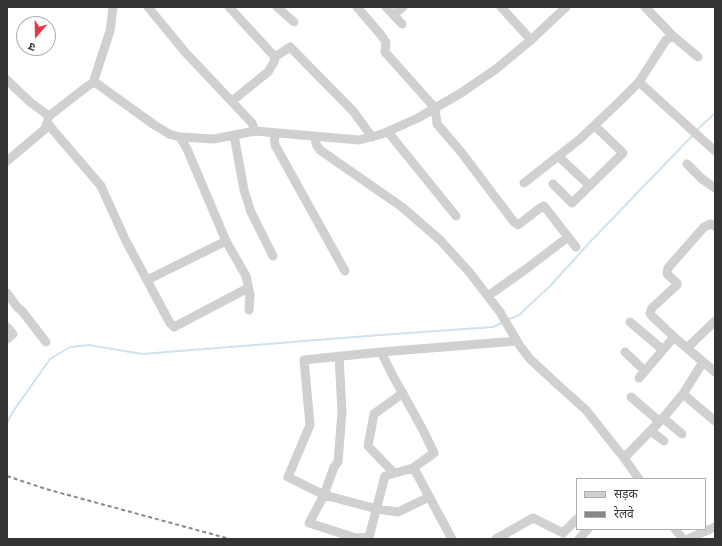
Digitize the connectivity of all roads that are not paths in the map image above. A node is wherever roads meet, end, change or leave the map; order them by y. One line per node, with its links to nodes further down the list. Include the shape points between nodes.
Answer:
1 (113, 7): 20 (street, via 110,31)
2 (148, 7): 21 (street, via 185,52)
3 (229, 7): 16 (street)
4 (278, 7): 12 (street)
5 (357, 7): 22 (street, via 386,42 385,52)
6 (386, 7): 11 (street)
7 (403, 7): 11 (street)
8 (501, 7): 15 (street)
9 (566, 7): 15 (street)
10 (645, 7): 14 (street)
11 (394, 15): 13 (street)
12 (294, 22)
13 (402, 24)
14 (673, 36): 17 (street); 19 (street, via 666,40)
15 (531, 40): 22 (street, via 496,69)
16 (275, 56): 21 (street, via 268,72); 31 (street, via 290,47 353,111)
17 (698, 57)
18 (7, 80): 23 (street)
19 (640, 82): 24 (street); 32 (street)
20 (93, 83): 23 (street); 30 (street, via 169,134)
21 (232, 101): 25 (street)
22 (435, 108): 27 (street); 42 (street, via 437,124 514,222 518,225 544,206)
23 (48, 120): 34 (street, via 45,129); 47 (street, via 101,186)
24 (595, 126): 33 (street); 38 (street, via 623,153)
25 (256, 131): 26 (street); 28 (street)
26 (274, 132): 29 (street); 46 (street, via 275,145)
27 (388, 132): 31 (street); 40 (street)
28 (234, 135): 30 (street, via 214,139); 45 (street, via 244,190 251,212)
29 (314, 136): 31 (street, via 358,140); 50 (street, via 320,150 402,207 440,240)
30 (180, 137): 43 (street)
31 (372, 137)
32 (715, 151)
33 (558, 156): 36 (street); 38 (street)
34 (7, 161)
35 (687, 164): 39 (street)
36 (524, 183)
37 (553, 184): 38 (street, via 572,203)
38 (590, 186)
39 (715, 188)
40 (456, 216)
41 (715, 226): 55 (street, via 710,224 704,227 668,268 667,274 677,285 650,311 652,317)
42 (568, 237): 44 (street); 50 (street)
43 (226, 241): 47 (street); 48 (street, via 246,276)
44 (576, 247)
45 (273, 256)
46 (345, 271)
47 (147, 280): 48 (street, via 174,326)
48 (248, 288): 51 (street)
49 (7, 293): 58 (street)
50 (488, 296): 57 (street)
51 (249, 310)
52 (715, 321): 59 (street)
53 (630, 322): 60 (street)
54 (7, 327): 56 (street, via 12,334)
55 (674, 337): 59 (street); 60 (street)
56 (7, 339)
57 (517, 341): 61 (street); 73 (street, via 530,359 586,410)
58 (46, 342)
59 (687, 348): 64 (street)
60 (663, 350): 62 (street, via 642,375)
61 (381, 352): 63 (street); 65 (street)
62 (625, 352)
63 (339, 356): 77 (street, via 342,412 338,462); 77 (street, via 304,360 310,425 288,477)
64 (710, 365): 66 (street)
65 (402, 393): 74 (street, via 434,453); 75 (street, via 374,414 368,446)
66 (683, 394): 68 (street); 69 (street)
67 (631, 397): 68 (street)
68 (661, 420): 70 (street); 71 (street)
69 (715, 421)
70 (650, 431): 72 (street); 73 (street, via 627,455)
71 (682, 434)
72 (664, 441)
73 (622, 455): 76 (street)
74 (412, 468): 75 (street); 78 (street)
75 (394, 473): 79 (street, via 385,476)
76 (638, 478)
77 (324, 495): 79 (street); 79 (street, via 309,524 356,538 369,537)
78 (429, 497): 79 (street, via 398,512); 84 (street)
79 (377, 509)
80 (576, 520): 85 (street, via 563,533 533,518)
81 (715, 528): 88 (street)
82 (587, 530): 86 (street)
83 (676, 530): 87 (street)
84 (452, 539)
85 (496, 539)
86 (579, 539)
87 (683, 539)
88 (688, 539)

